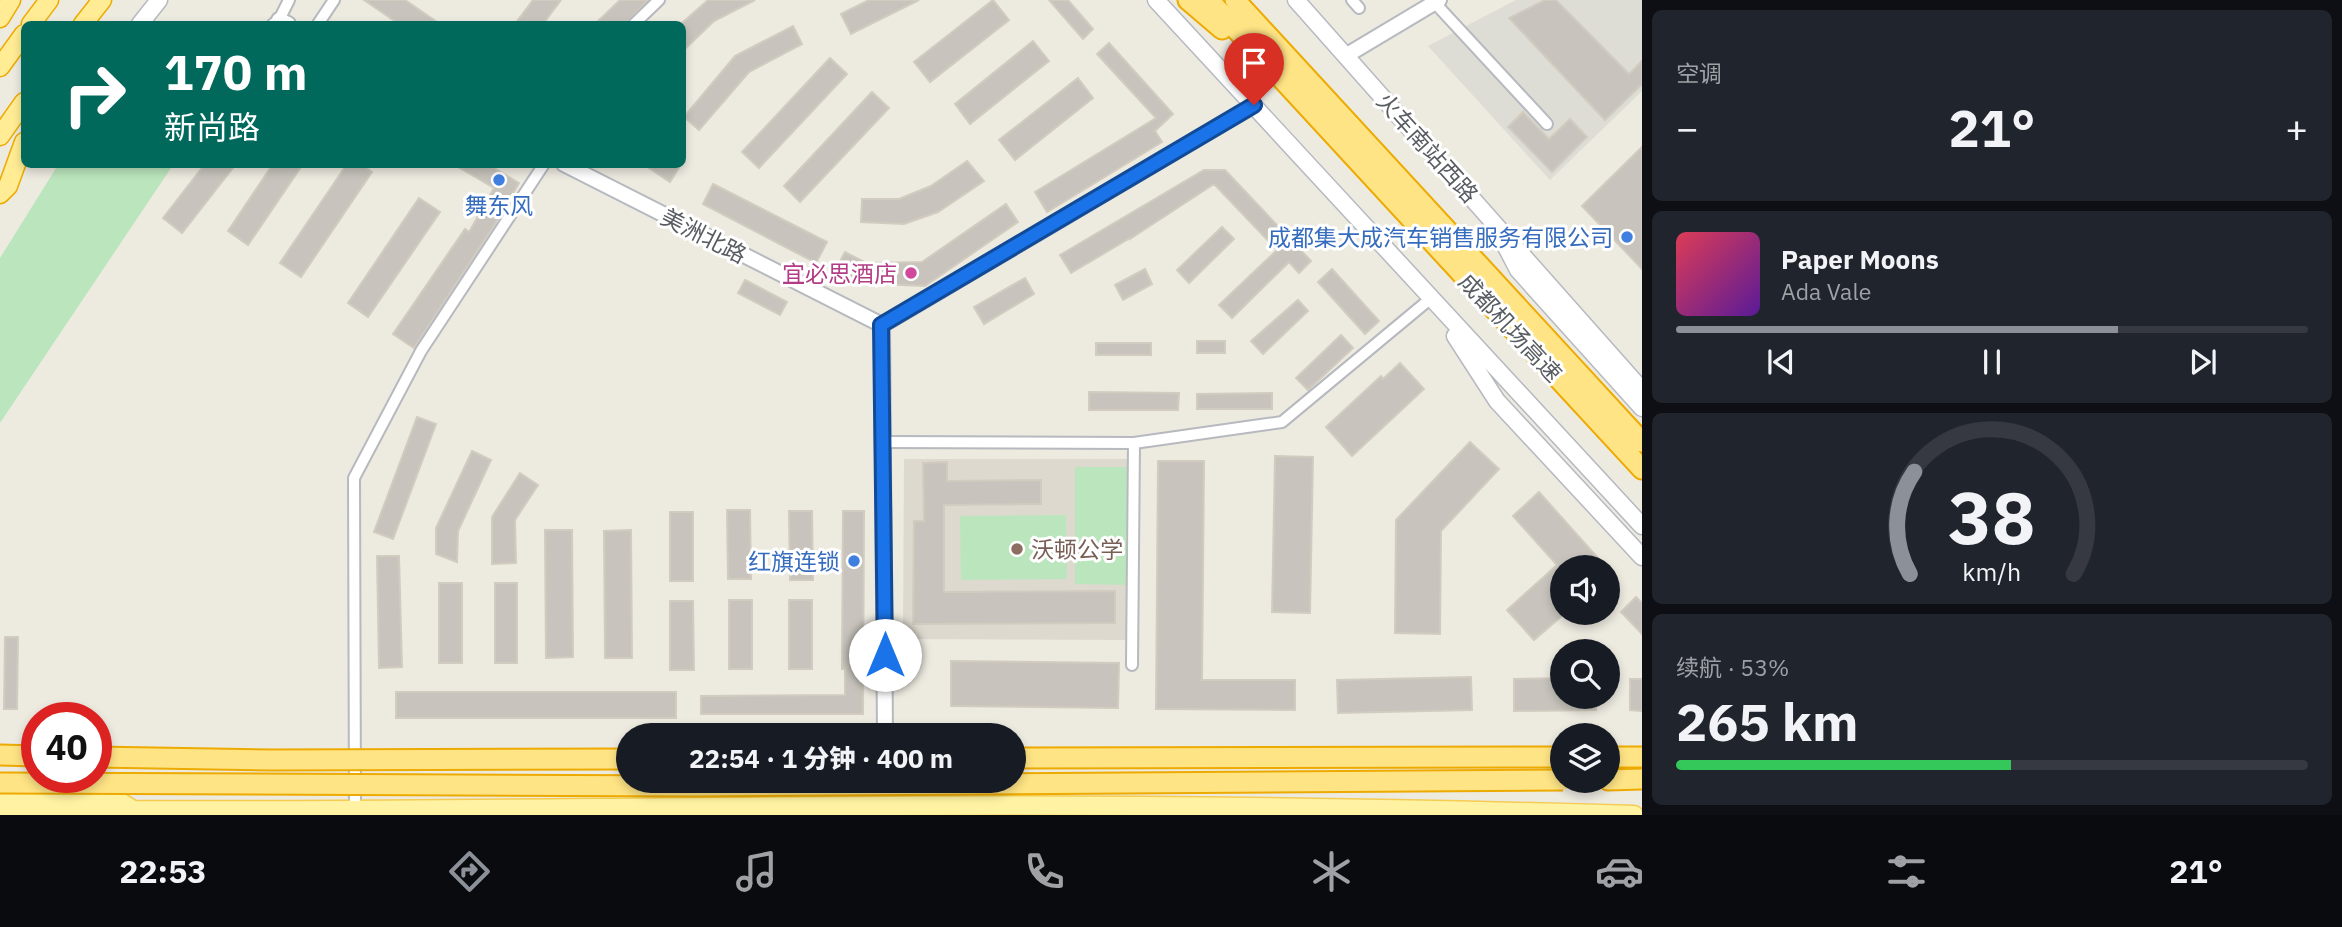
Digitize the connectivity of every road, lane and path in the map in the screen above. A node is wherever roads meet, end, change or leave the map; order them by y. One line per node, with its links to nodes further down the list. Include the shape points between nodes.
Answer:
1 (11, 0): 14 (highway)
2 (49, 0): 15 (highway)
3 (102, 0): 16 (highway)
4 (159, 0): 17 (main road)
5 (289, 0): 18 (street)
6 (334, 0): 19 (street)
7 (659, 0): 20 (street)
8 (1156, 0): 24 (main road)
9 (1188, 0): 26 (highway)
10 (1209, 0): 26 (highway, 成都机场高速)
11 (1236, 0): 40 (highway, 成都机场高速)
12 (1296, 0): 22 (main road, 火车南站西路)
13 (1437, 1): 22 (street); 27 (street)
14 (0, 18)
15 (33, 21)
16 (85, 21)
17 (142, 21)
18 (281, 21)
19 (320, 21)
20 (637, 21)
21 (21, 37): 23 (highway)
22 (1346, 55): 34 (main road, 火车南站西路)
23 (0, 67)
24 (1254, 105): 35 (main road); 36 (street)
25 (21, 107): 28 (highway)
26 (1320, 121): 42 (highway, 成都机场高速)
27 (1547, 124)
28 (0, 136)
29 (21, 149): 33 (highway)
30 (21, 168): 33 (main road)
31 (541, 168): 63 (street, via 421,351 354,478)
32 (572, 168): 36 (street, 美洲北路)
33 (3, 193)
34 (1487, 214): 37 (main road, 火车南站西路); 38 (main road, via 1518,270)
35 (1430, 299): 41 (street, via 1282,422); 43 (main road); 44 (main road, via 1497,401)
36 (881, 325): 39 (street)
37 (1642, 390)
38 (1642, 408)
39 (884, 442): 41 (street); 46 (street)
40 (1642, 442)
41 (1134, 443): 45 (street)
42 (1642, 469)
43 (1642, 526)
44 (1642, 557)
45 (1132, 665)
46 (885, 723)
47 (0, 755): 48 (highway)
48 (21, 756)
49 (112, 757): 54 (highway, bridge)
50 (1550, 757): 53 (highway)
51 (1620, 757): 52 (highway)
52 (1642, 757)
53 (1026, 758)
54 (616, 759)
55 (1642, 779): 57 (highway)
56 (1550, 780): 58 (highway, bridge, via 707,786)
57 (1620, 780)
58 (0, 782)
59 (0, 796): 62 (main road, via 114,799)
60 (0, 810): 62 (main road)
61 (887, 810): 63 (main road); 64 (main road, via 1228,806)
62 (136, 811): 63 (main road)
63 (355, 811)
64 (1633, 815)

